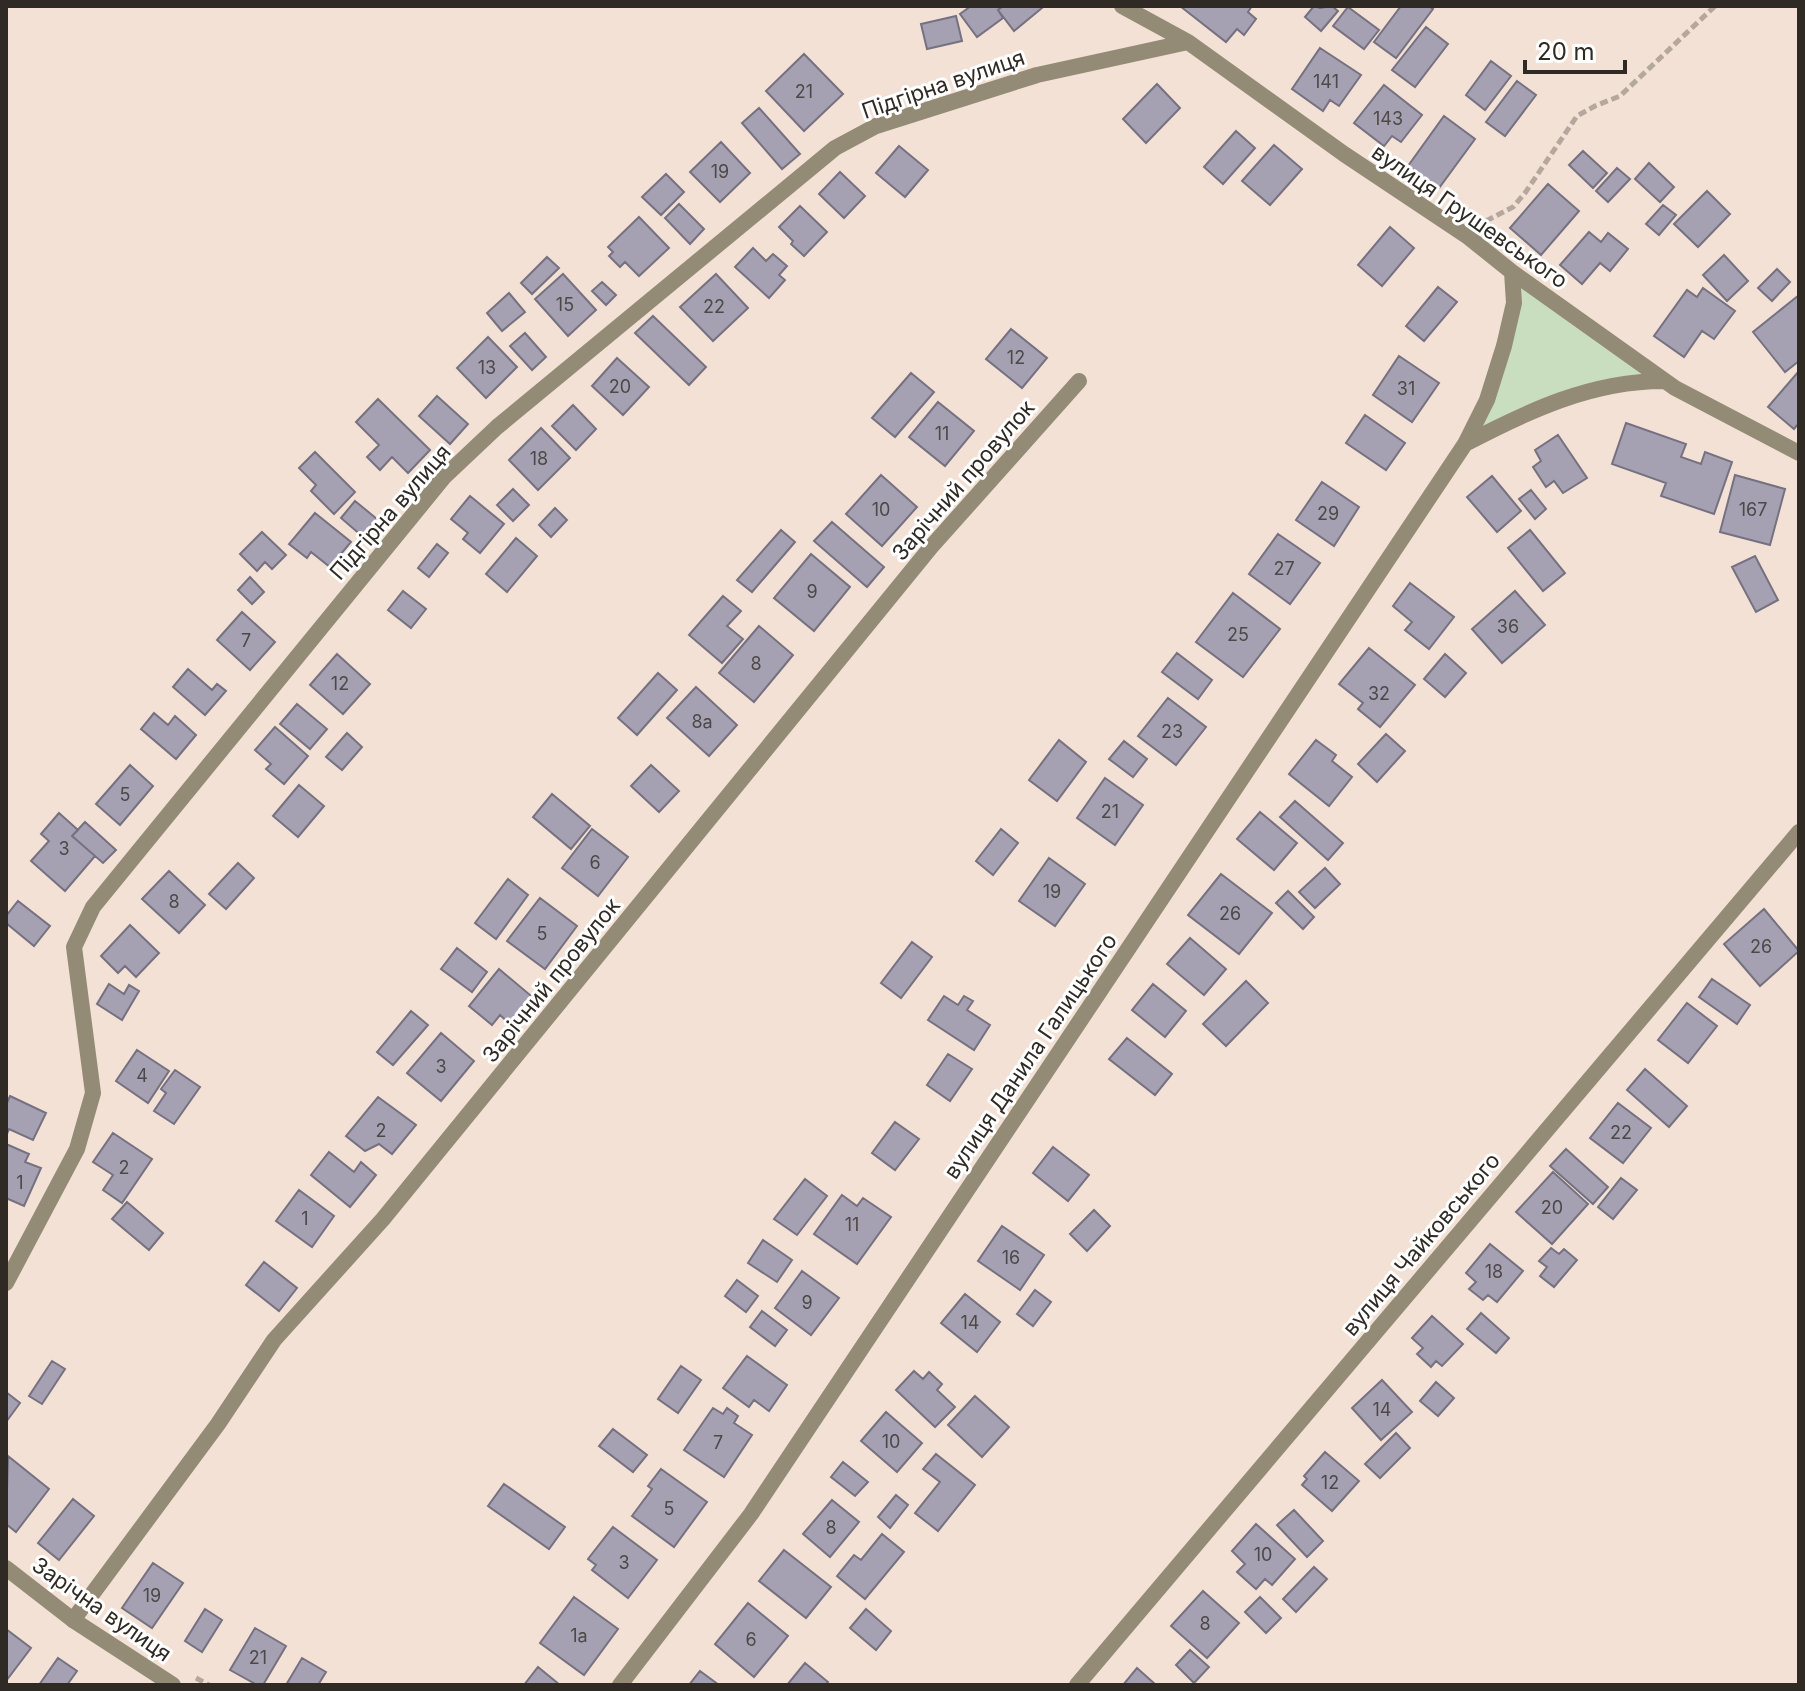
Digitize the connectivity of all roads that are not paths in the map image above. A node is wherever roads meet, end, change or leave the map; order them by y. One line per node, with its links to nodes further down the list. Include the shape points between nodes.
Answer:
1 (1122, 6): 2 (street, вулиця Грушевського)
2 (1188, 42): 3 (street, вулиця Грушевського); 9 (street, Підгірна вулиця, via 1037,75 876,126 835,148 497,427 444,477 93,907 74,947 93,1093 77,1149)
3 (1512, 272): 5 (street, вулиця Грушевського); 6 (street, вулиця Данила Галицького, via 1514,303 1504,346 1487,400)
4 (1079, 381): 11 (street, Зарічний провулок, via 931,547 383,1219 274,1340)
5 (1664, 381): 6 (street, вулиця Данила Галицького, via 1601,386 1530,411); 7 (street, вулиця Грушевського)
6 (1465, 444): 13 (street, вулиця Данила Галицького, via 751,1514)
7 (1799, 453)
8 (1799, 832): 14 (street, вулиця Чайковського)
9 (6, 1283)
10 (6, 1568): 11 (street, Зарічна вулиця)
11 (73, 1620): 12 (street, Зарічна вулиця)
12 (173, 1685)
13 (620, 1685)
14 (1077, 1685)

